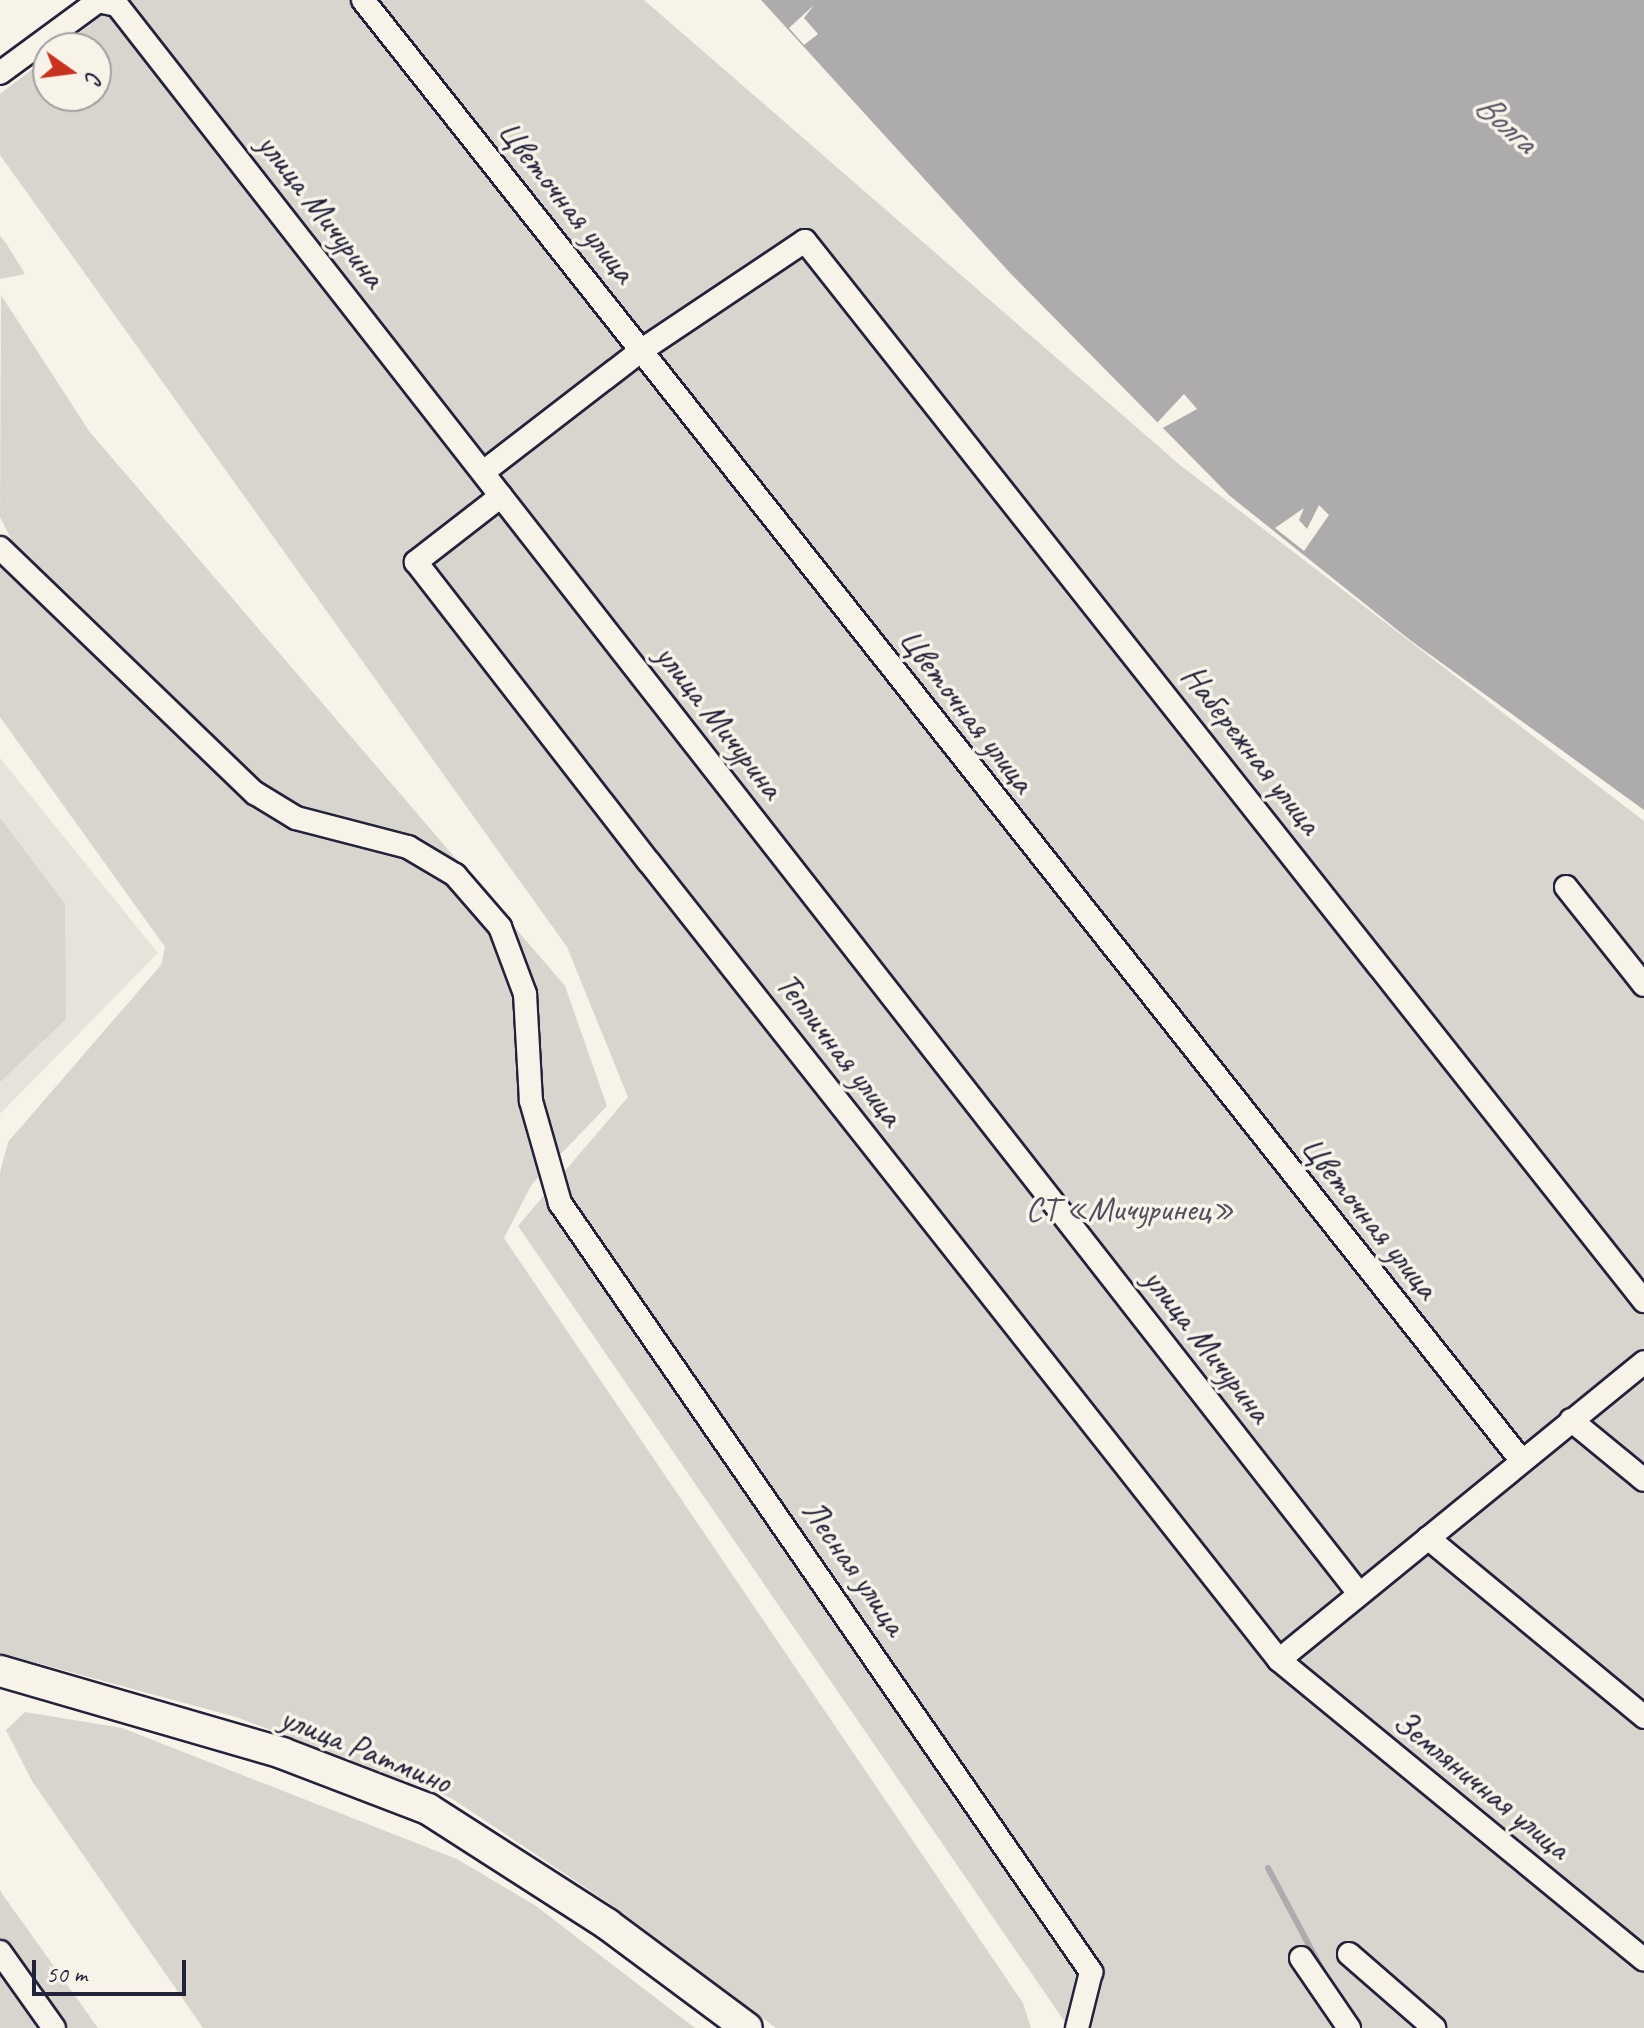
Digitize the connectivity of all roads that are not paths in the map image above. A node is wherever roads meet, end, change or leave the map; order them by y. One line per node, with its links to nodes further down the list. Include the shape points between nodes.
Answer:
1 (363, 0): 3 (street, Цветочная улица)
2 (0, 73): 4 (street, улица Мичурина, via 98,1 117,5)
3 (642, 350): 4 (street); 9 (street, Набережная улица, via 805,241); 12 (street, Цветочная улица)
4 (486, 470): 5 (street, улица Мичурина)
5 (501, 496): 15 (street, улица Мичурина); 16 (street, Тепличная улица, via 416,562)
6 (0, 548): 25 (street, Лесная улица, via 255,793 296,818 408,847 455,875 491,917 525,994 531,1101 560,1203 1091,1972)
7 (1566, 887): 8 (street)
8 (1644, 985)
9 (1644, 1301)
10 (1644, 1362): 11 (street)
11 (1571, 1420): 12 (street); 13 (street)
12 (1521, 1460): 14 (street)
13 (1644, 1480)
14 (1428, 1538): 15 (street); 18 (street)
15 (1357, 1591): 16 (street)
16 (1279, 1660): 22 (street, Земляничная улица)
17 (0, 1671): 24 (street, улица Ратмино, via 282,1753 428,1809 607,1924)
18 (1644, 1717)
19 (0, 1952): 23 (street)
20 (1349, 1954): 27 (street)
21 (1301, 1958): 26 (street)
22 (1644, 1960)
23 (54, 2028)
24 (747, 2028)
25 (1077, 2028)
26 (1349, 2028)
27 (1434, 2028)

